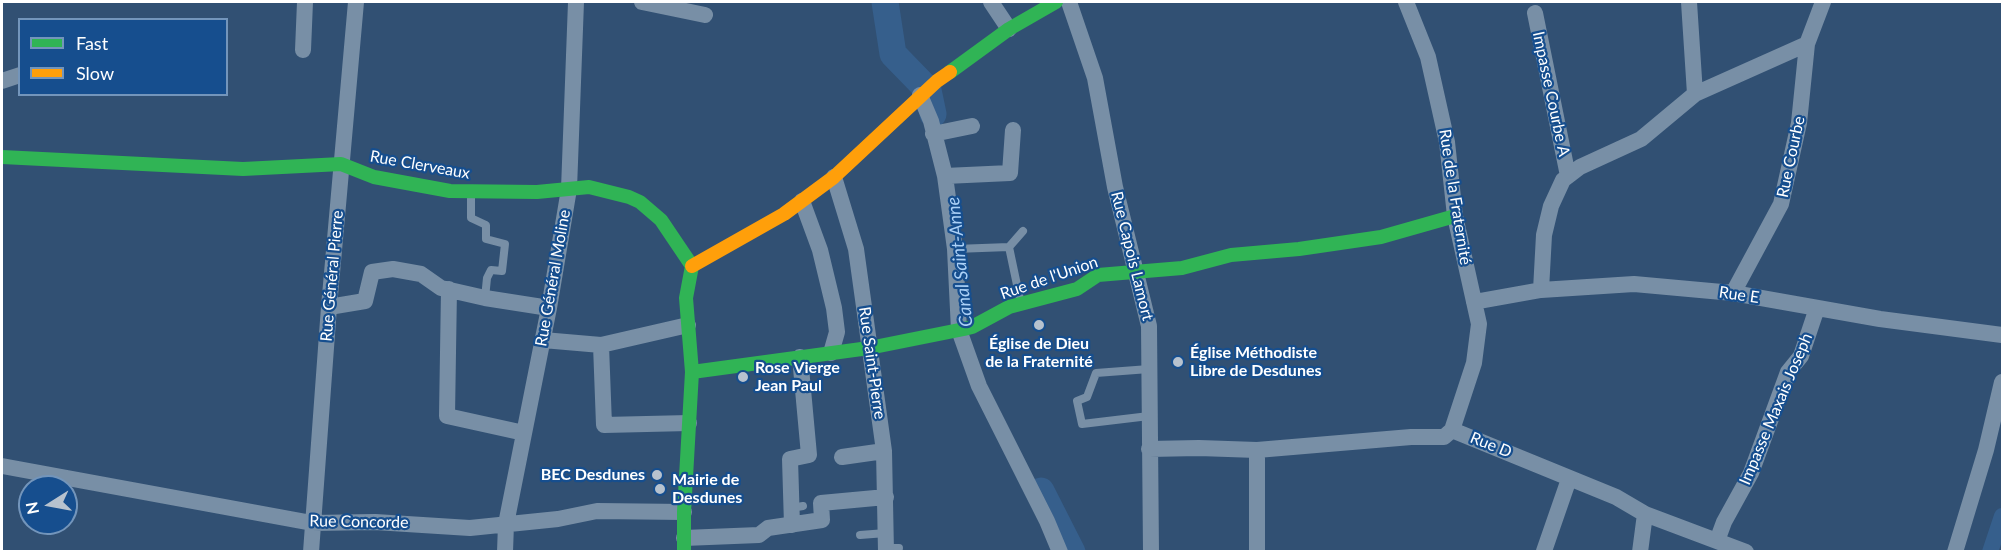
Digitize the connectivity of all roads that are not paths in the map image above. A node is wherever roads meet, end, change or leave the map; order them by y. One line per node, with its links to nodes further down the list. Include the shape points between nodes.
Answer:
1 (304, 2): 17 (street)
2 (356, 2): 26 (street, Rue Général Pierre)
3 (576, 2): 30 (street, Rue Général Moline)
4 (642, 2): 11 (street)
5 (991, 2): 15 (street)
6 (1056, 2): 12 (street)
7 (1069, 2): 38 (street, Rue Capois Lamort, via 1095,78 1114,187)
8 (1406, 2): 33 (street, Rue de la Fraternité, via 1428,57 1448,142)
9 (1689, 2): 21 (street)
10 (1823, 2): 16 (street, Rue Courbe)
11 (662, 4): 14 (street)
12 (1033, 8): 15 (street)
13 (1535, 13): 28 (street, Impasse Courbe A)
14 (705, 15)
15 (1009, 29): 20 (street)
16 (1807, 44): 21 (street); 41 (street, Rue Courbe, via 1799,123 1781,204)
17 (303, 50)
18 (18, 76): 19 (street)
19 (2, 81)
20 (922, 93): 24 (street); 29 (street)
21 (1695, 94): 28 (street, via 1641,139)
22 (972, 126): 24 (street)
23 (1013, 130): 27 (street, via 1010,173)
24 (933, 134): 27 (street)
25 (2, 157): 26 (street, Rue Clerveaux, via 243,169)
26 (341, 164): 31 (street, Rue Clerveaux, via 374,177); 45 (street, Rue Général Pierre)
27 (945, 176): 36 (street)
28 (1568, 176): 40 (street, via 1551,206 1544,235)
29 (834, 177): 32 (street); 53 (street, Rue Saint-Pierre, via 856,249)
30 (569, 189): 31 (street, Rue Clerveaux); 37 (street, Rue Clerveaux, via 589,187 640,202 661,220); 46 (street, Rue Général Moline)
31 (471, 192): 42 (lane, via 471,218 486,225 486,239 504,244 502,271 491,270)
32 (802, 201): 37 (street); 54 (street, via 820,250 834,308 837,332)
33 (1455, 216): 38 (street, Rue de l'Union, via 1381,237 1231,255 1182,268); 43 (street, Rue de la Fraternité)
34 (1023, 231): 35 (lane)
35 (1009, 248): 36 (lane); 44 (lane)
36 (955, 249): 49 (street)
37 (692, 266): 48 (street, via 686,298)
38 (1137, 272): 44 (street, Rue de l'Union, via 1098,275 1077,289); 56 (street, Rue Capois Lamort, via 1149,326)
39 (449, 289): 42 (street); 45 (street, via 421,274 393,269 372,272 365,301); 62 (street, via 447,416)
40 (1541, 290): 41 (street, Rue E, via 1634,284); 43 (street, Rue E)
41 (1733, 293): 47 (street, Rue E)
42 (485, 298): 46 (street)
43 (1474, 302): 61 (street, Rue de la Fraternité, via 1479,324 1474,363)
44 (1021, 304): 49 (street, Rue de l'Union)
45 (329, 308): 73 (street, Rue Général Pierre)
46 (549, 308): 51 (street, Rue Général Moline)
47 (1818, 308): 50 (street, Rue E); 76 (street, Impasse Maxais Joseph, via 1802,356 1788,372 1751,473)
48 (688, 325): 52 (street); 57 (street)
49 (965, 329): 53 (street, Rue de l'Union); 82 (street, via 979,386)
50 (2002, 335)
51 (543, 340): 52 (street); 62 (street, Rue Général Moline)
52 (601, 345): 60 (street, via 604,425)
53 (869, 348): 54 (street, Rue de l'Union); 65 (street, Rue Saint-Pierre)
54 (831, 353): 55 (street, Rue de l'Union)
55 (800, 357): 57 (street, Rue de l'Union); 71 (street, via 809,455 790,459)
56 (1149, 369): 59 (street, Rue Capois Lamort); 59 (lane, via 1096,373 1087,397 1077,401 1082,424)
57 (692, 372): 60 (street)
58 (2002, 382): 87 (street, via 1986,450)
59 (1149, 416): 63 (street, Rue Capois Lamort)
60 (689, 423): 70 (street)
61 (1452, 430): 64 (street, Rue D, via 1444,437); 68 (street, Rue D)
62 (524, 433): 74 (street, Rue Général Moline)
63 (1149, 449): 64 (street, Rue D); 83 (street, Rue Capois Lamort)
64 (1257, 450): 84 (street)
65 (884, 451): 66 (street); 69 (street, Rue Saint-Pierre)
66 (842, 457)
67 (2, 466): 73 (street, Rue Concorde)
68 (1569, 479): 72 (street, Rue D, via 1616,497); 79 (street)
69 (886, 497): 71 (street, via 821,503 822,520); 78 (street, Rue Saint-Pierre)
70 (684, 512): 74 (street, Rue Concorde, via 597,511); 77 (street)
71 (796, 513): 77 (street, via 759,535)
72 (1645, 514): 76 (street, Rue D); 85 (street)
73 (312, 523): 74 (street, Rue Concorde, via 470,528); 80 (street, Rue Général Pierre)
74 (506, 524): 81 (street, Rue Général Moline)
75 (860, 535): 78 (lane)
76 (1717, 541): 86 (street, Rue D)
77 (684, 545)
78 (889, 545)
79 (1544, 551)
80 (311, 552)
81 (505, 552)
82 (1060, 552)
83 (1151, 552)
84 (1257, 552)
85 (1640, 552)
86 (1746, 552)
87 (1954, 552)

